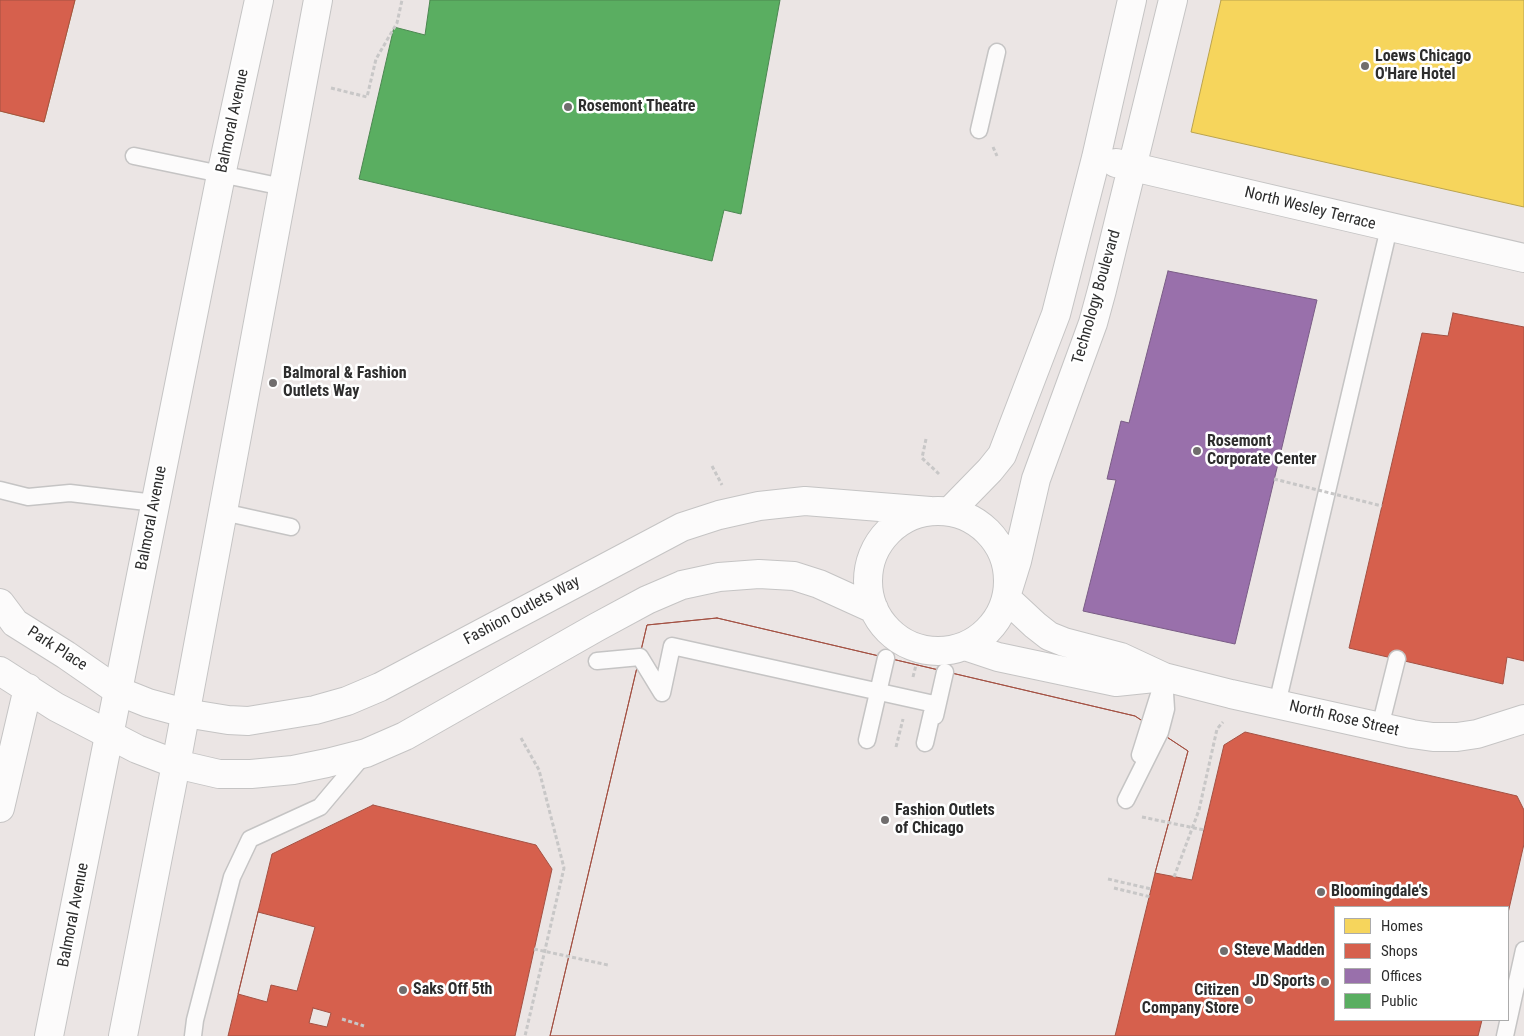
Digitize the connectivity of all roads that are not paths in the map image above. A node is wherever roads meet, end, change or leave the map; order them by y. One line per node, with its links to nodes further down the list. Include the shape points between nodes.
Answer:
1 (259, 0): 10 (street, Balmoral Avenue)
2 (318, 0): 11 (street)
3 (1132, 0): 8 (street)
4 (1173, 0): 9 (street, Technology Boulevard)
5 (997, 52): 6 (lane)
6 (978, 130)
7 (134, 156): 10 (lane)
8 (1096, 158): 9 (street, North Wesley Terrace); 16 (street, via 1056,314 1002,455 990,470)
9 (1133, 166): 12 (street, North Wesley Terrace); 19 (street, Technology Boulevard, via 1093,324 1036,479)
10 (221, 175): 11 (lane); 15 (street, Balmoral Avenue)
11 (283, 187): 17 (street)
12 (1389, 228): 13 (street, North Wesley Terrace); 31 (lane)
13 (1524, 258)
14 (0, 490): 15 (lane, via 28,497 70,493)
15 (155, 503): 30 (street, Balmoral Avenue)
16 (940, 511): 19 (street, via 971,518 988,531 1001,548 1007,569); 20 (street, via 909,517 891,529 877,546 869,566 868,588); 32 (street, Fashion Outlets Way, via 805,502 759,506 719,515 682,527 380,687 347,701 248,721)
17 (223, 512): 18 (lane); 32 (street)
18 (290, 527)
19 (1007, 594): 22 (street, via 998,618 984,635); 28 (street, North Rose Street, via 1049,636 1121,658)
20 (874, 609): 22 (street, via 892,634 912,646 935,651); 37 (street, via 794,576 719,577 682,585 647,600 404,736)
21 (5, 614): 30 (street, Park Place)
22 (965, 646): 28 (street, North Rose Street, via 998,658 1116,682)
23 (886, 658): 36 (lane)
24 (1397, 659): 34 (lane)
25 (597, 661): 27 (lane, via 640,657 662,693 672,646 934,704 926,749)
26 (0, 671): 29 (street)
27 (944, 672)
28 (1164, 677): 28 (lane, via 1155,707 1126,800 1160,732 1166,709); 31 (street, North Rose Street)
29 (28, 688): 35 (street, via 56,708); 39 (street)
30 (118, 691): 32 (street, Fashion Outlets Way); 35 (street, Balmoral Avenue)
31 (1277, 704): 34 (street, North Rose Street)
32 (185, 713): 38 (street)
33 (1524, 720): 34 (street, North Rose Street, via 1458,737 1433,737)
34 (1380, 727)
35 (109, 736): 38 (street, via 136,750); 43 (street, Balmoral Avenue)
36 (867, 740)
37 (366, 753): 38 (street, via 293,770 251,774 219,774); 45 (lane, via 320,807 250,839 232,877)
38 (176, 764): 44 (street)
39 (0, 808)
40 (1524, 950): 41 (lane)
41 (1509, 1018)
42 (1508, 1021): 46 (lane)
43 (50, 1036)
44 (123, 1036)
45 (193, 1036)
46 (1505, 1036)

